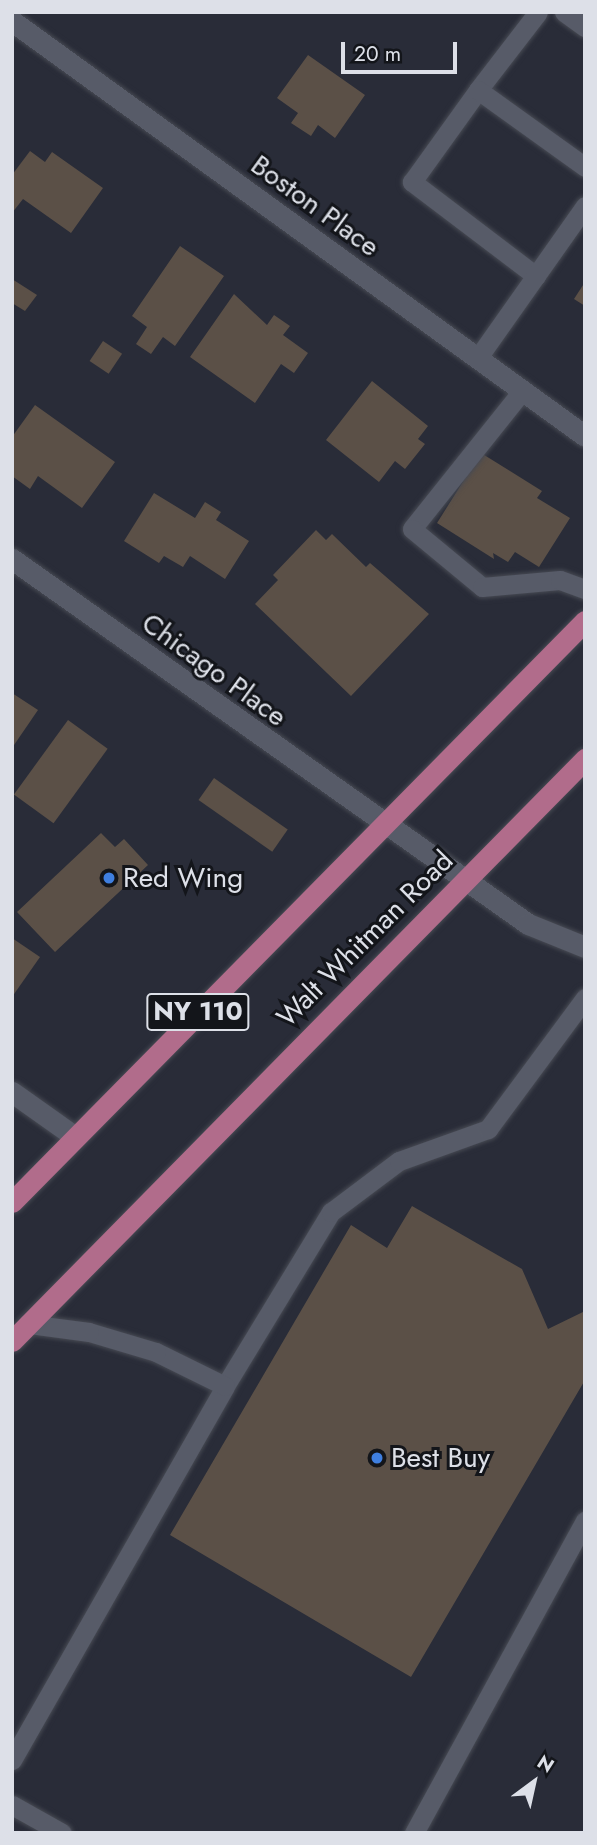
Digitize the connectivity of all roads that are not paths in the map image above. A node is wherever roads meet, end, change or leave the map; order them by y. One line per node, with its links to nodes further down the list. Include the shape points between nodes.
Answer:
1 (538, 12): 5 (lane)
2 (564, 12): 4 (lane)
3 (12, 21): 9 (street, Boston Place)
4 (585, 27)
5 (478, 90): 6 (lane); 8 (lane, via 412,182)
6 (585, 167)
7 (585, 206): 8 (lane)
8 (536, 276): 9 (lane)
9 (477, 359): 10 (street, Boston Place)
10 (522, 391): 11 (street, Boston Place); 13 (lane, via 412,529 482,587 560,580)
11 (585, 436)
12 (12, 559): 16 (street, Chicago Place)
13 (585, 589)
14 (585, 621): 16 (main road, NY 110)
15 (585, 760): 17 (main road, Walt Whitman Road)
16 (384, 825): 17 (street, Chicago Place); 21 (main road, NY 110)
17 (463, 879): 18 (street, Chicago Place, via 528,924); 23 (main road, Walt Whitman Road)
18 (585, 947)
19 (585, 998): 25 (lane, via 488,1129 399,1161 331,1212)
20 (12, 1092): 21 (street)
21 (74, 1136): 22 (main road, NY 110)
22 (12, 1202)
23 (28, 1324): 24 (main road, Walt Whitman Road); 25 (lane, via 89,1332 156,1352)
24 (12, 1341)
25 (225, 1386): 27 (lane)
26 (585, 1521): 30 (lane)
27 (12, 1760)
28 (12, 1805): 29 (lane)
29 (62, 1833)
30 (414, 1833)

